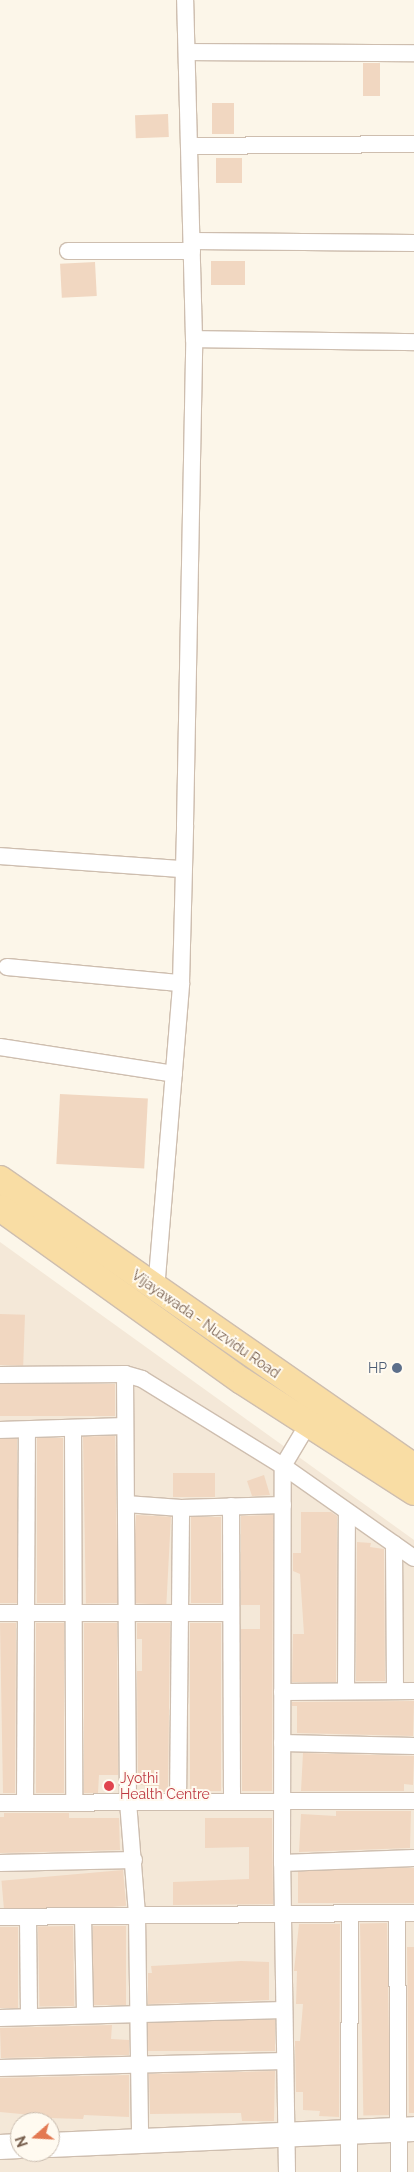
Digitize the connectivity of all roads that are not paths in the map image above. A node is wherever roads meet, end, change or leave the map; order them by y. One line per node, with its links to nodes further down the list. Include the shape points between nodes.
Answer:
1 (185, 0): 2 (street)
2 (187, 52): 3 (street); 5 (street)
3 (414, 53)
4 (414, 144): 5 (street)
5 (190, 146): 7 (street)
6 (414, 242): 7 (street)
7 (192, 246): 8 (street); 9 (street)
8 (68, 251)
9 (194, 339): 10 (street); 12 (street)
10 (414, 342)
11 (0, 856): 12 (street)
12 (183, 869): 14 (street)
13 (7, 967): 14 (street)
14 (180, 983): 16 (street)
15 (0, 1047): 16 (street)
16 (174, 1074): 19 (street)
17 (0, 1179): 19 (main road, Vijayawada - Nuzvidu Road)
18 (0, 1208): 24 (main road, Vijayawada - Nuzvidu Road)
19 (156, 1290): 28 (main road, Vijayawada - Nuzvidu Road)
20 (125, 1374): 21 (street); 22 (street); 27 (street, via 142,1379)
21 (0, 1375)
22 (126, 1426): 23 (street); 30 (street)
23 (73, 1428): 26 (street); 39 (street)
24 (305, 1429): 27 (street); 29 (main road, Vijayawada - Nuzvidu Road)
25 (0, 1430): 26 (street)
26 (27, 1430): 38 (street)
27 (286, 1461): 32 (street); 34 (street)
28 (414, 1467)
29 (414, 1492)
30 (126, 1504): 33 (street); 42 (street)
31 (231, 1506): 32 (street); 33 (street); 41 (street)
32 (283, 1506): 46 (street)
33 (181, 1508): 40 (street)
34 (347, 1512): 35 (street); 43 (street)
35 (394, 1544): 36 (street); 44 (street)
36 (414, 1558)
37 (0, 1613): 38 (street)
38 (26, 1613): 39 (street); 55 (street)
39 (74, 1613): 42 (street); 56 (street)
40 (180, 1614): 41 (street); 42 (street); 51 (street)
41 (232, 1614): 52 (street)
42 (127, 1615): 50 (street)
43 (346, 1691): 44 (street); 46 (street)
44 (396, 1691): 45 (street)
45 (414, 1691)
46 (282, 1692): 47 (street)
47 (282, 1743): 48 (street); 53 (street)
48 (414, 1746)
49 (414, 1801): 53 (street)
50 (128, 1802): 51 (street); 56 (street); 58 (street)
51 (178, 1802): 52 (street)
52 (232, 1802): 53 (street)
53 (282, 1802): 60 (street)
54 (0, 1803): 55 (street)
55 (26, 1803): 56 (street)
56 (74, 1803)
57 (414, 1858): 60 (street)
58 (134, 1860): 59 (street); 66 (street)
59 (0, 1863)
60 (282, 1863): 64 (street)
61 (350, 1913): 62 (street); 64 (street); 80 (street)
62 (397, 1913): 63 (street); 69 (street)
63 (414, 1913)
64 (284, 1914): 66 (street); 70 (street)
65 (83, 1916): 66 (street); 68 (street); 72 (street)
66 (137, 1916): 71 (street)
67 (0, 1917): 68 (street)
68 (28, 1917): 73 (street)
69 (406, 2003): 76 (street)
70 (284, 2010): 71 (street); 75 (street)
71 (138, 2014): 72 (street); 77 (street)
72 (85, 2015): 73 (street)
73 (29, 2017): 74 (street)
74 (0, 2018)
75 (285, 2061): 77 (street); 81 (street)
76 (406, 2063): 79 (street)
77 (138, 2065): 78 (street); 82 (street)
78 (0, 2068)
79 (407, 2129): 80 (street); 86 (street)
80 (350, 2132): 81 (street); 85 (street)
81 (287, 2134): 82 (street); 84 (street)
82 (140, 2141): 83 (street)
83 (60, 2145)
84 (287, 2172)
85 (349, 2172)
86 (399, 2172)

